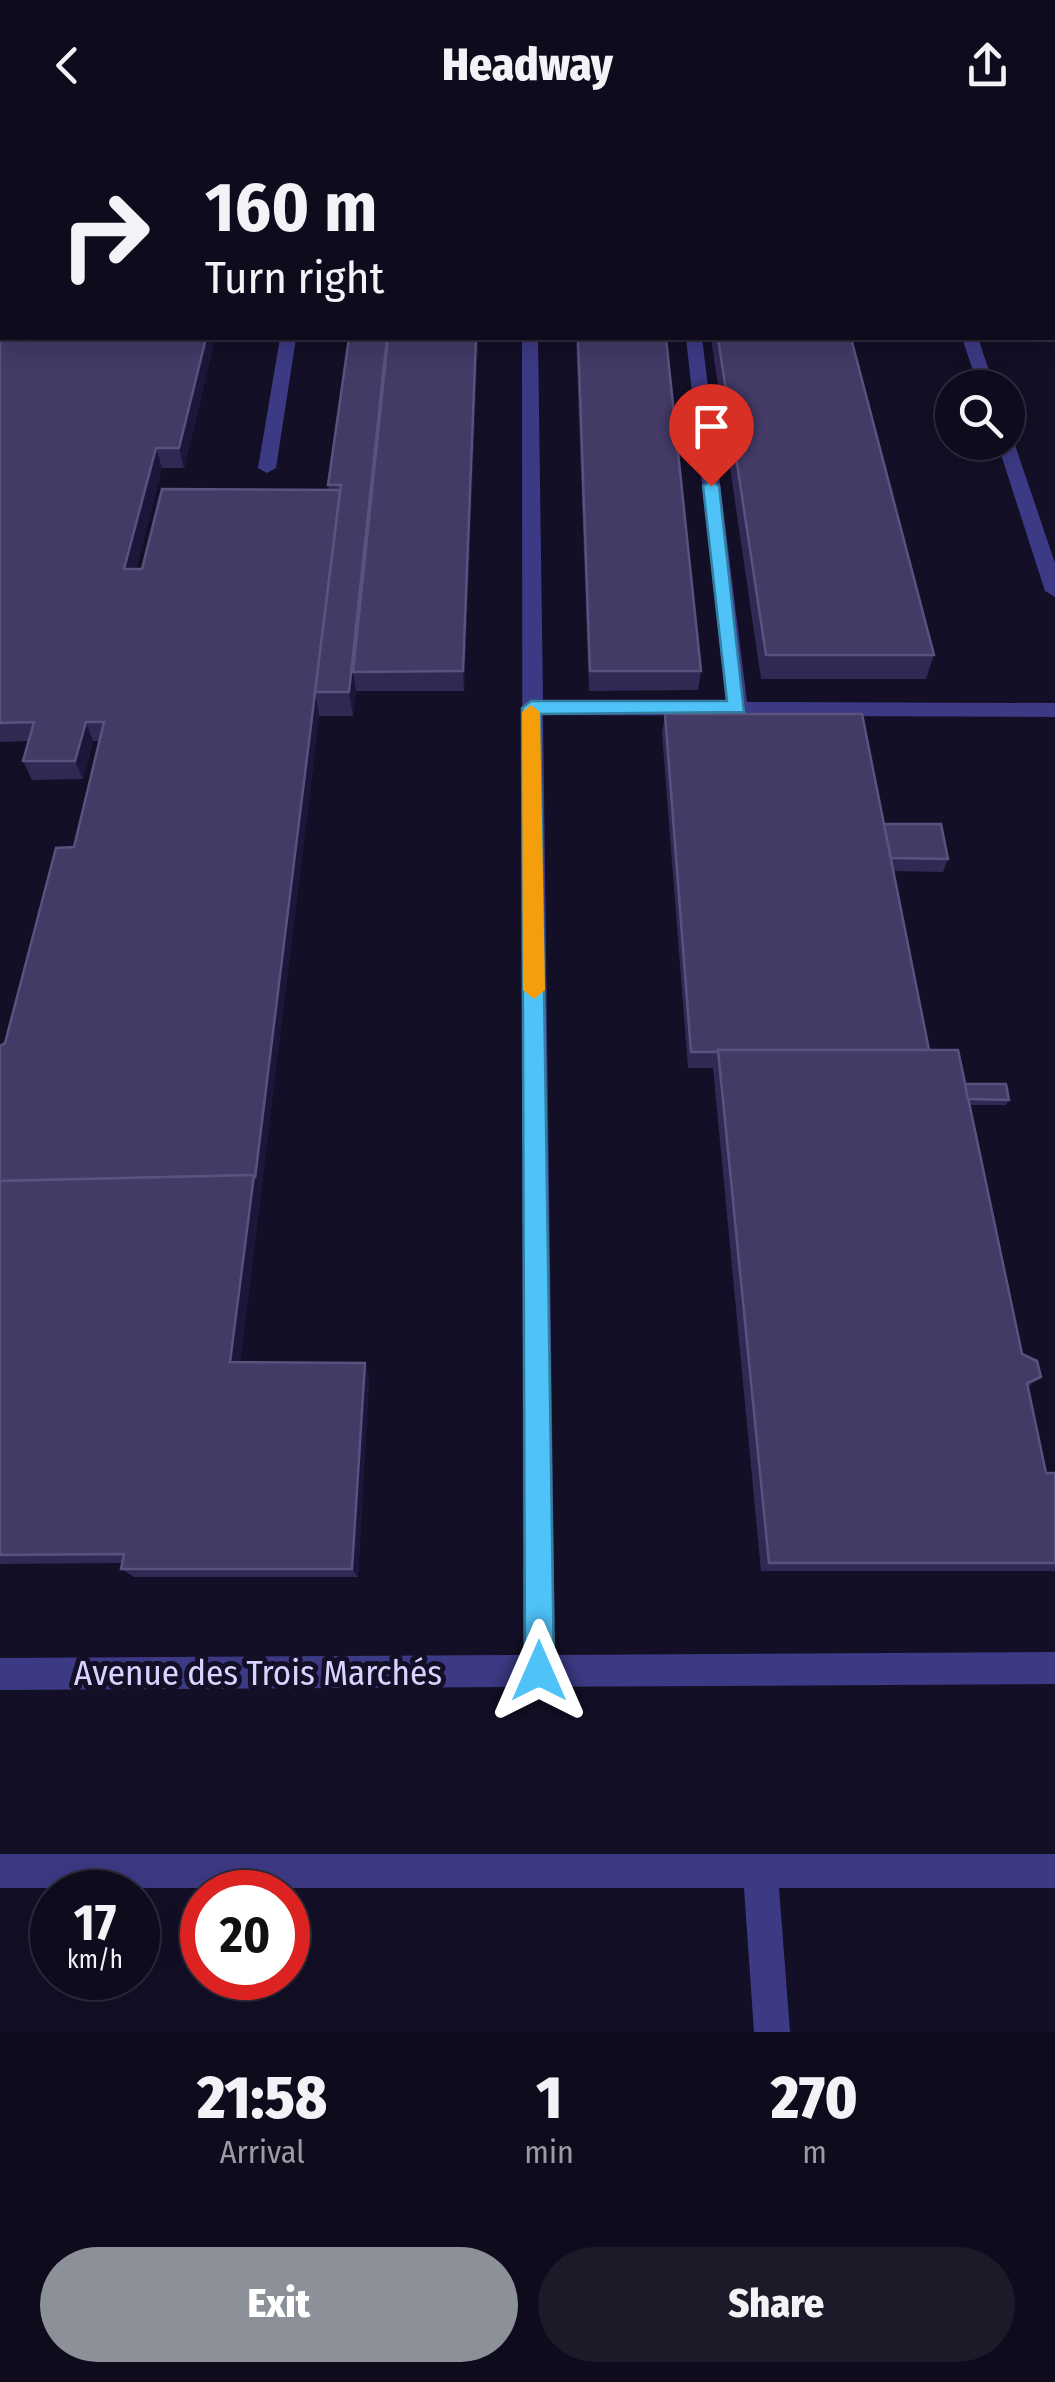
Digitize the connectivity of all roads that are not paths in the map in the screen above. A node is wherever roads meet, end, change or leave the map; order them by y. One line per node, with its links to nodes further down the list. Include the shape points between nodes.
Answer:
1 (288, 340): 7 (lane)
2 (530, 340): 9 (lane)
3 (694, 340): 10 (lane)
4 (971, 340): 5 (lane)
5 (981, 370)
6 (1012, 460): 8 (lane)
7 (267, 468)
8 (1055, 590)
9 (531, 708): 10 (lane); 13 (lane)
10 (738, 708): 11 (lane)
11 (1055, 710)
12 (1055, 1668): 13 (lane, Avenue des Trois Marchés)
13 (539, 1671): 14 (lane, Avenue des Trois Marchés)
14 (0, 1674)
15 (0, 1871): 16 (lane)
16 (760, 1871): 17 (lane); 18 (lane)
17 (1055, 1871)
18 (772, 2032)

